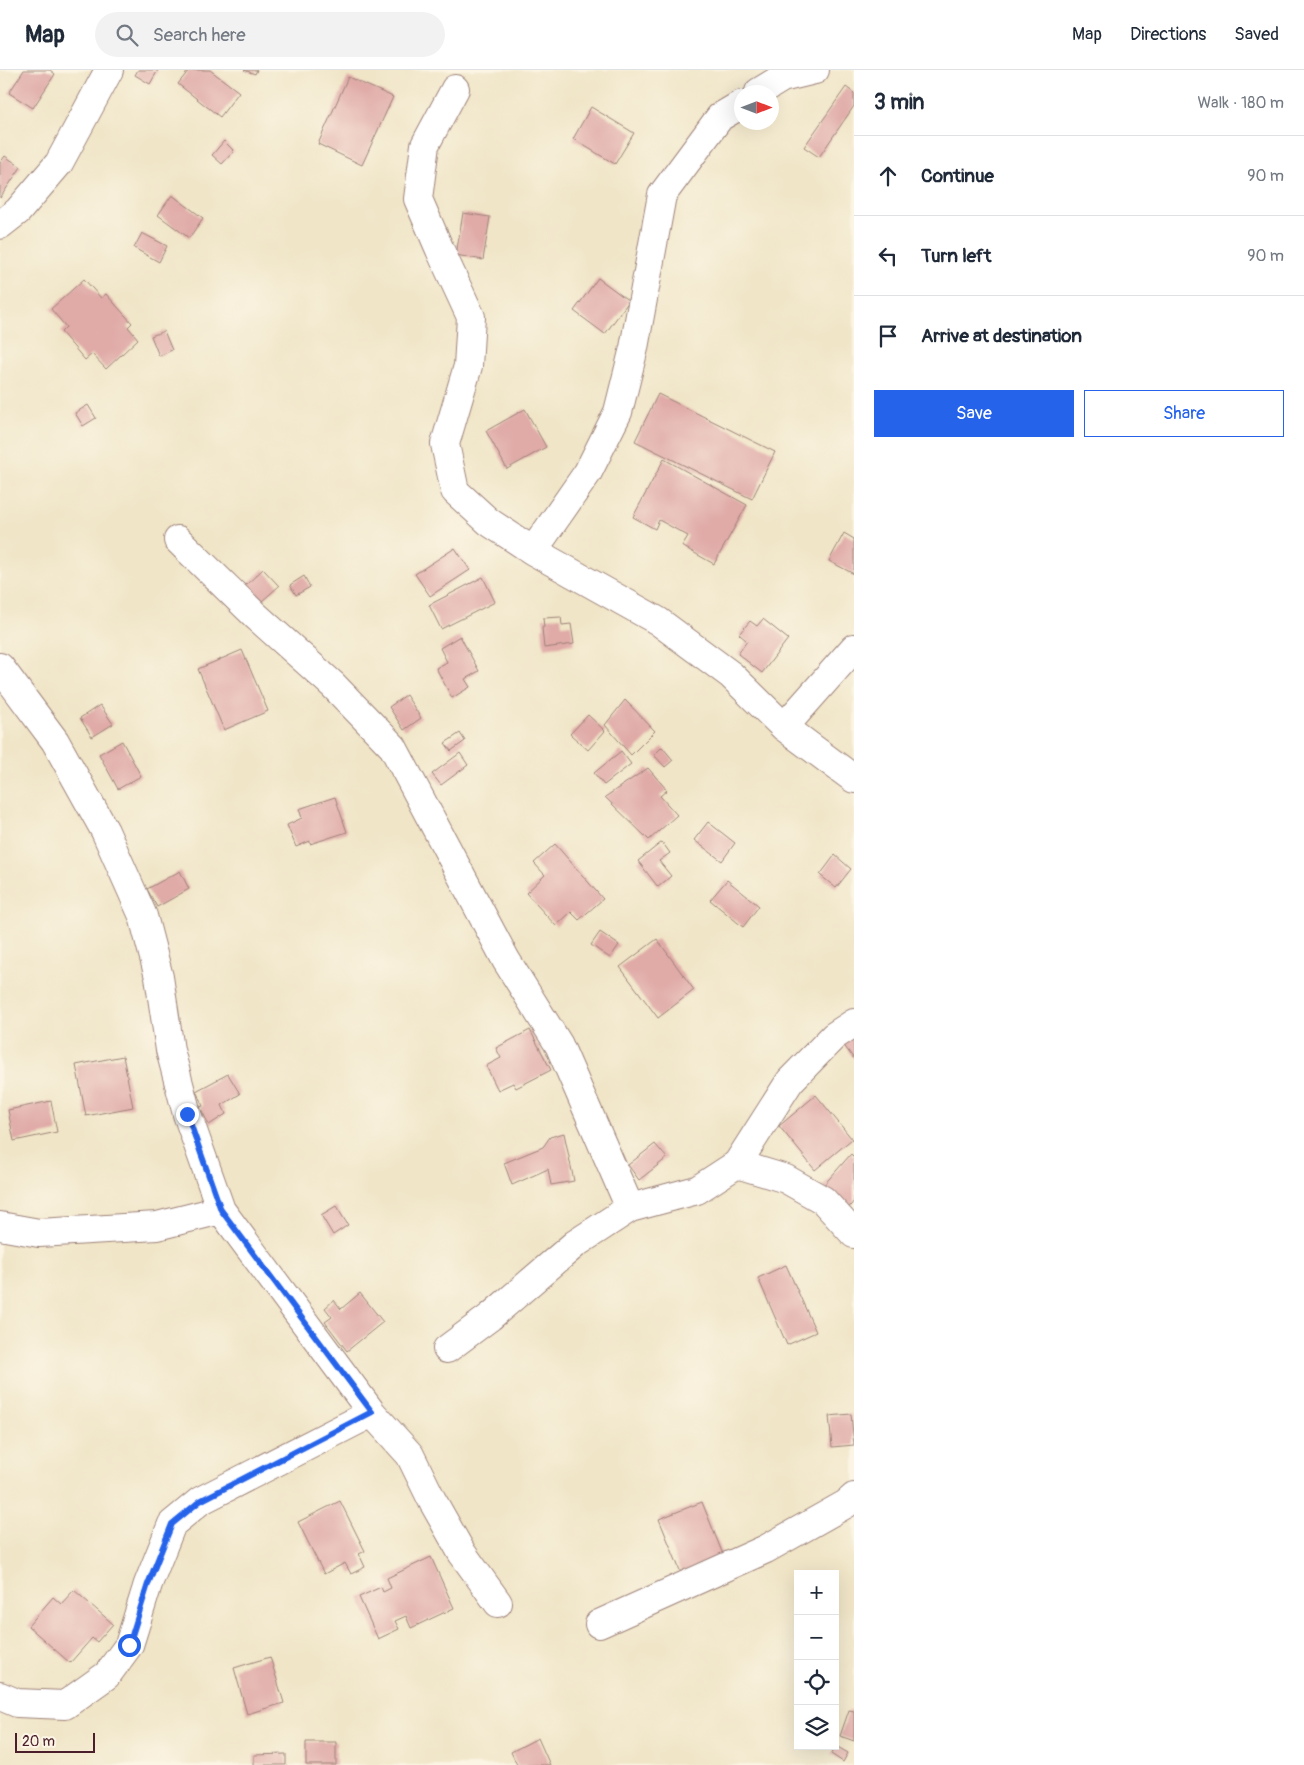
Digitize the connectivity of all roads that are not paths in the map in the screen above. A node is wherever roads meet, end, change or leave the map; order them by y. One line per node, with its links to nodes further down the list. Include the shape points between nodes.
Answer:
1 (109, 70): 6 (street, via 59,163 18,211)
2 (815, 70): 3 (street, via 782,78)
3 (771, 85)
4 (455, 89): 8 (street, via 426,145 418,199 471,317 468,366 445,444 455,491 489,522)
5 (734, 109): 8 (street, via 720,117 662,195 634,348 618,412 588,472)
6 (0, 225)
7 (178, 540): 15 (street, via 333,685 393,747 506,960 560,1045)
8 (533, 551): 11 (street, via 658,621 731,675)
9 (854, 648): 11 (street)
10 (0, 667): 16 (street, via 55,741 105,832 143,916 159,977 172,1059 187,1114)
11 (784, 727): 12 (street)
12 (854, 779)
13 (854, 1023): 14 (street, via 834,1036 790,1081)
14 (737, 1164): 15 (street, via 697,1190); 18 (street, via 786,1179 823,1200)
15 (630, 1208): 19 (street, via 575,1244 490,1318)
16 (221, 1210): 17 (street, via 158,1226 39,1233); 20 (street)
17 (0, 1226)
18 (854, 1234)
19 (447, 1349)
20 (372, 1412): 22 (street, via 410,1455 462,1553); 24 (street, via 200,1501 172,1524 148,1584 129,1645 108,1675 65,1705 17,1704)
21 (854, 1497): 23 (street, via 766,1549)
22 (498, 1603)
23 (599, 1624)
24 (0, 1696)

